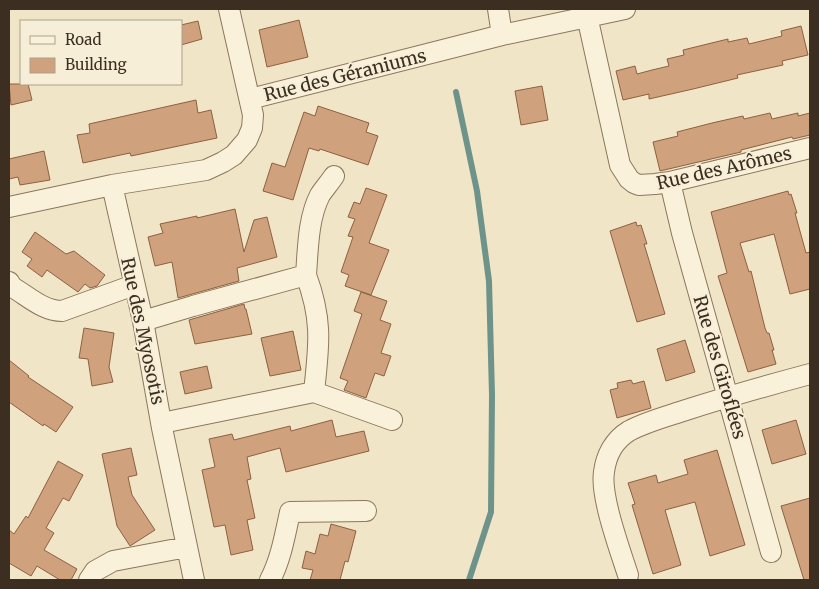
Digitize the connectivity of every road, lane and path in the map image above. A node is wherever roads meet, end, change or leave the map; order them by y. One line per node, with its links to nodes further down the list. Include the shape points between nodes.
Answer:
1 (229, 9): 6 (street)
2 (498, 9): 5 (street)
3 (625, 9): 4 (street, Rue des Géraniums)
4 (587, 16): 5 (street, Rue des Géraniums); 9 (street, Rue des Arômes, via 620,165 629,179 639,185)
5 (502, 35): 6 (street, Rue des Géraniums)
6 (250, 99): 10 (street, Rue des Géraniums, via 253,115 247,140 223,162 206,170)
7 (810, 148): 9 (street, Rue des Arômes)
8 (334, 176): 12 (street, via 320,196 314,212)
9 (670, 182): 18 (street, Rue des Giroflées)
10 (112, 185): 11 (street); 14 (street, Rue des Myosotis)
11 (9, 207)
12 (306, 275): 15 (street); 17 (street, via 314,298 320,343)
13 (9, 282): 14 (street, via 12,287 54,311)
14 (134, 285): 15 (street, Rue des Myosotis)
15 (143, 321): 20 (street, Rue des Myosotis)
16 (810, 374): 18 (street)
17 (314, 392): 19 (street); 20 (street)
18 (728, 397): 23 (street, Rue des Giroflées); 24 (street, via 628,432 609,451 603,474 606,498)
19 (392, 420)
20 (162, 423): 22 (street, Rue des Myosotis)
21 (366, 511): 27 (street, via 290,512 283,545)
22 (187, 547): 25 (street, via 113,561 95,571); 26 (street, Rue des Myosotis)
23 (771, 552)
24 (628, 575)
25 (89, 580)
26 (194, 580)
27 (270, 580)

